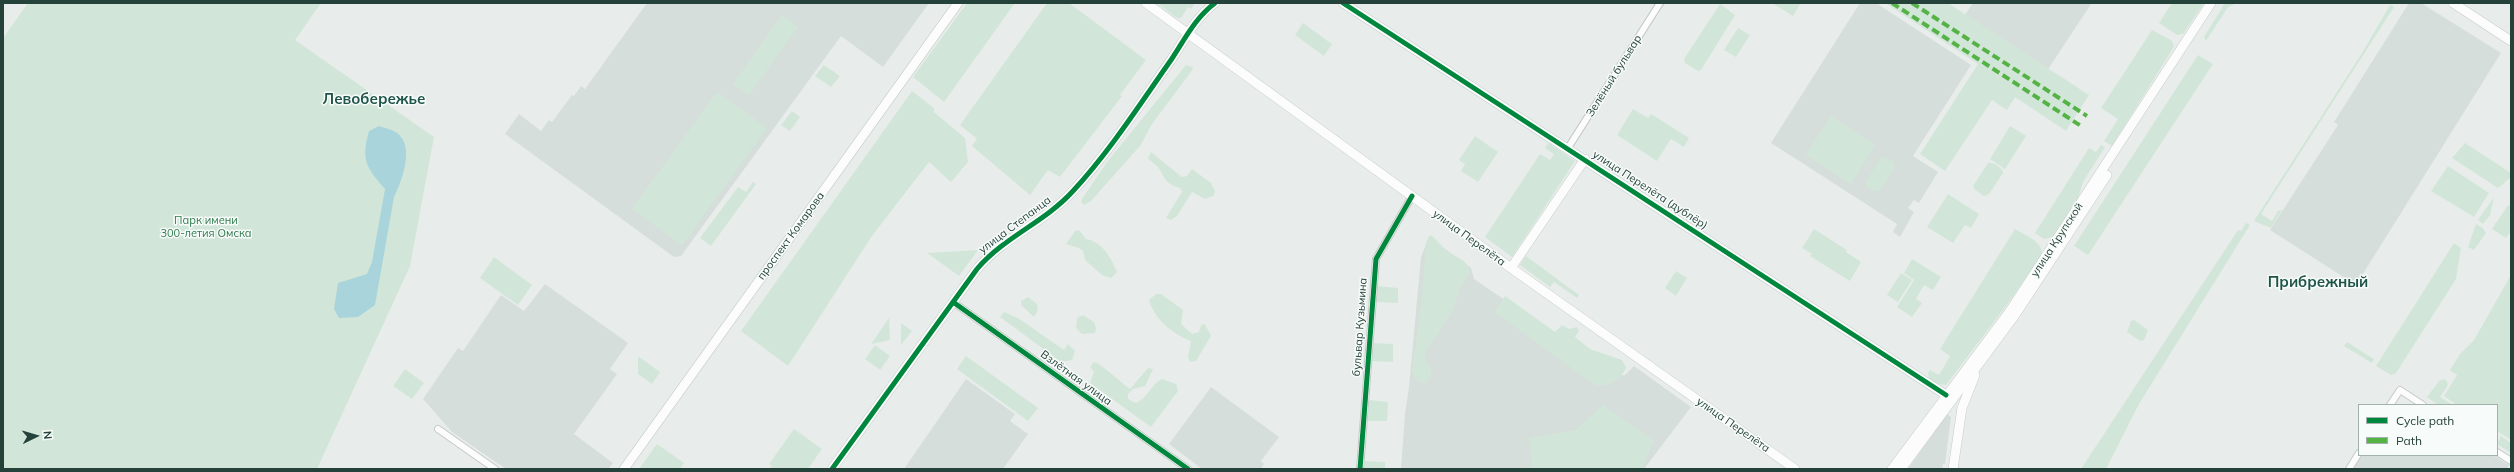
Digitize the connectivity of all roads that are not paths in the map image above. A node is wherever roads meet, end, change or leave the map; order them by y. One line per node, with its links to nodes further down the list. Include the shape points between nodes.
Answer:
1 (958, 3): 25 (main road, проспект Комарова)
2 (1146, 3): 9 (main road, улица Перелёта)
3 (1216, 3): 9 (main road, улица Степанца, via 1198,17)
4 (1343, 3): 11 (main road, улица Перелёта (дублёр))
5 (1660, 3): 11 (street, Зелёный бульвар)
6 (2211, 3): 17 (main road, улица Крупской, via 2010,311)
7 (2218, 3): 16 (main road, улица Крупской, via 2028,297)
8 (2453, 3): 10 (main road)
9 (1188, 34): 13 (main road, улица Перелёта); 15 (main road, улица Степанца, via 1074,190 988,256)
10 (2511, 40)
11 (1568, 148): 12 (main road, улица Перелёта (дублёр))
12 (1585, 159): 14 (main road); 17 (main road, улица Перелёта (дублёр))
13 (1412, 196): 14 (main road, улица Перелёта); 28 (street, бульвар Кузьмина, via 1376,259)
14 (1512, 268): 29 (main road, улица Перелёта)
15 (952, 302): 26 (main road, улица Степанца); 27 (street, Взлётная улица)
16 (1988, 353): 31 (main road, улица Крупской); 32 (main road, via 1973,377 1962,408)
17 (1946, 395): 30 (main road, улица Крупской)
18 (2391, 404): 19 (street, via 2400,390)
19 (2421, 404)
20 (438, 429): 24 (street)
21 (2498, 453): 23 (street)
22 (2358, 454): 33 (street)
23 (2511, 461)
24 (495, 469)
25 (624, 469)
26 (832, 469)
27 (1188, 469)
28 (1360, 469)
29 (1795, 469)
30 (1892, 469)
31 (1901, 469)
32 (1953, 469)
33 (2348, 469)

